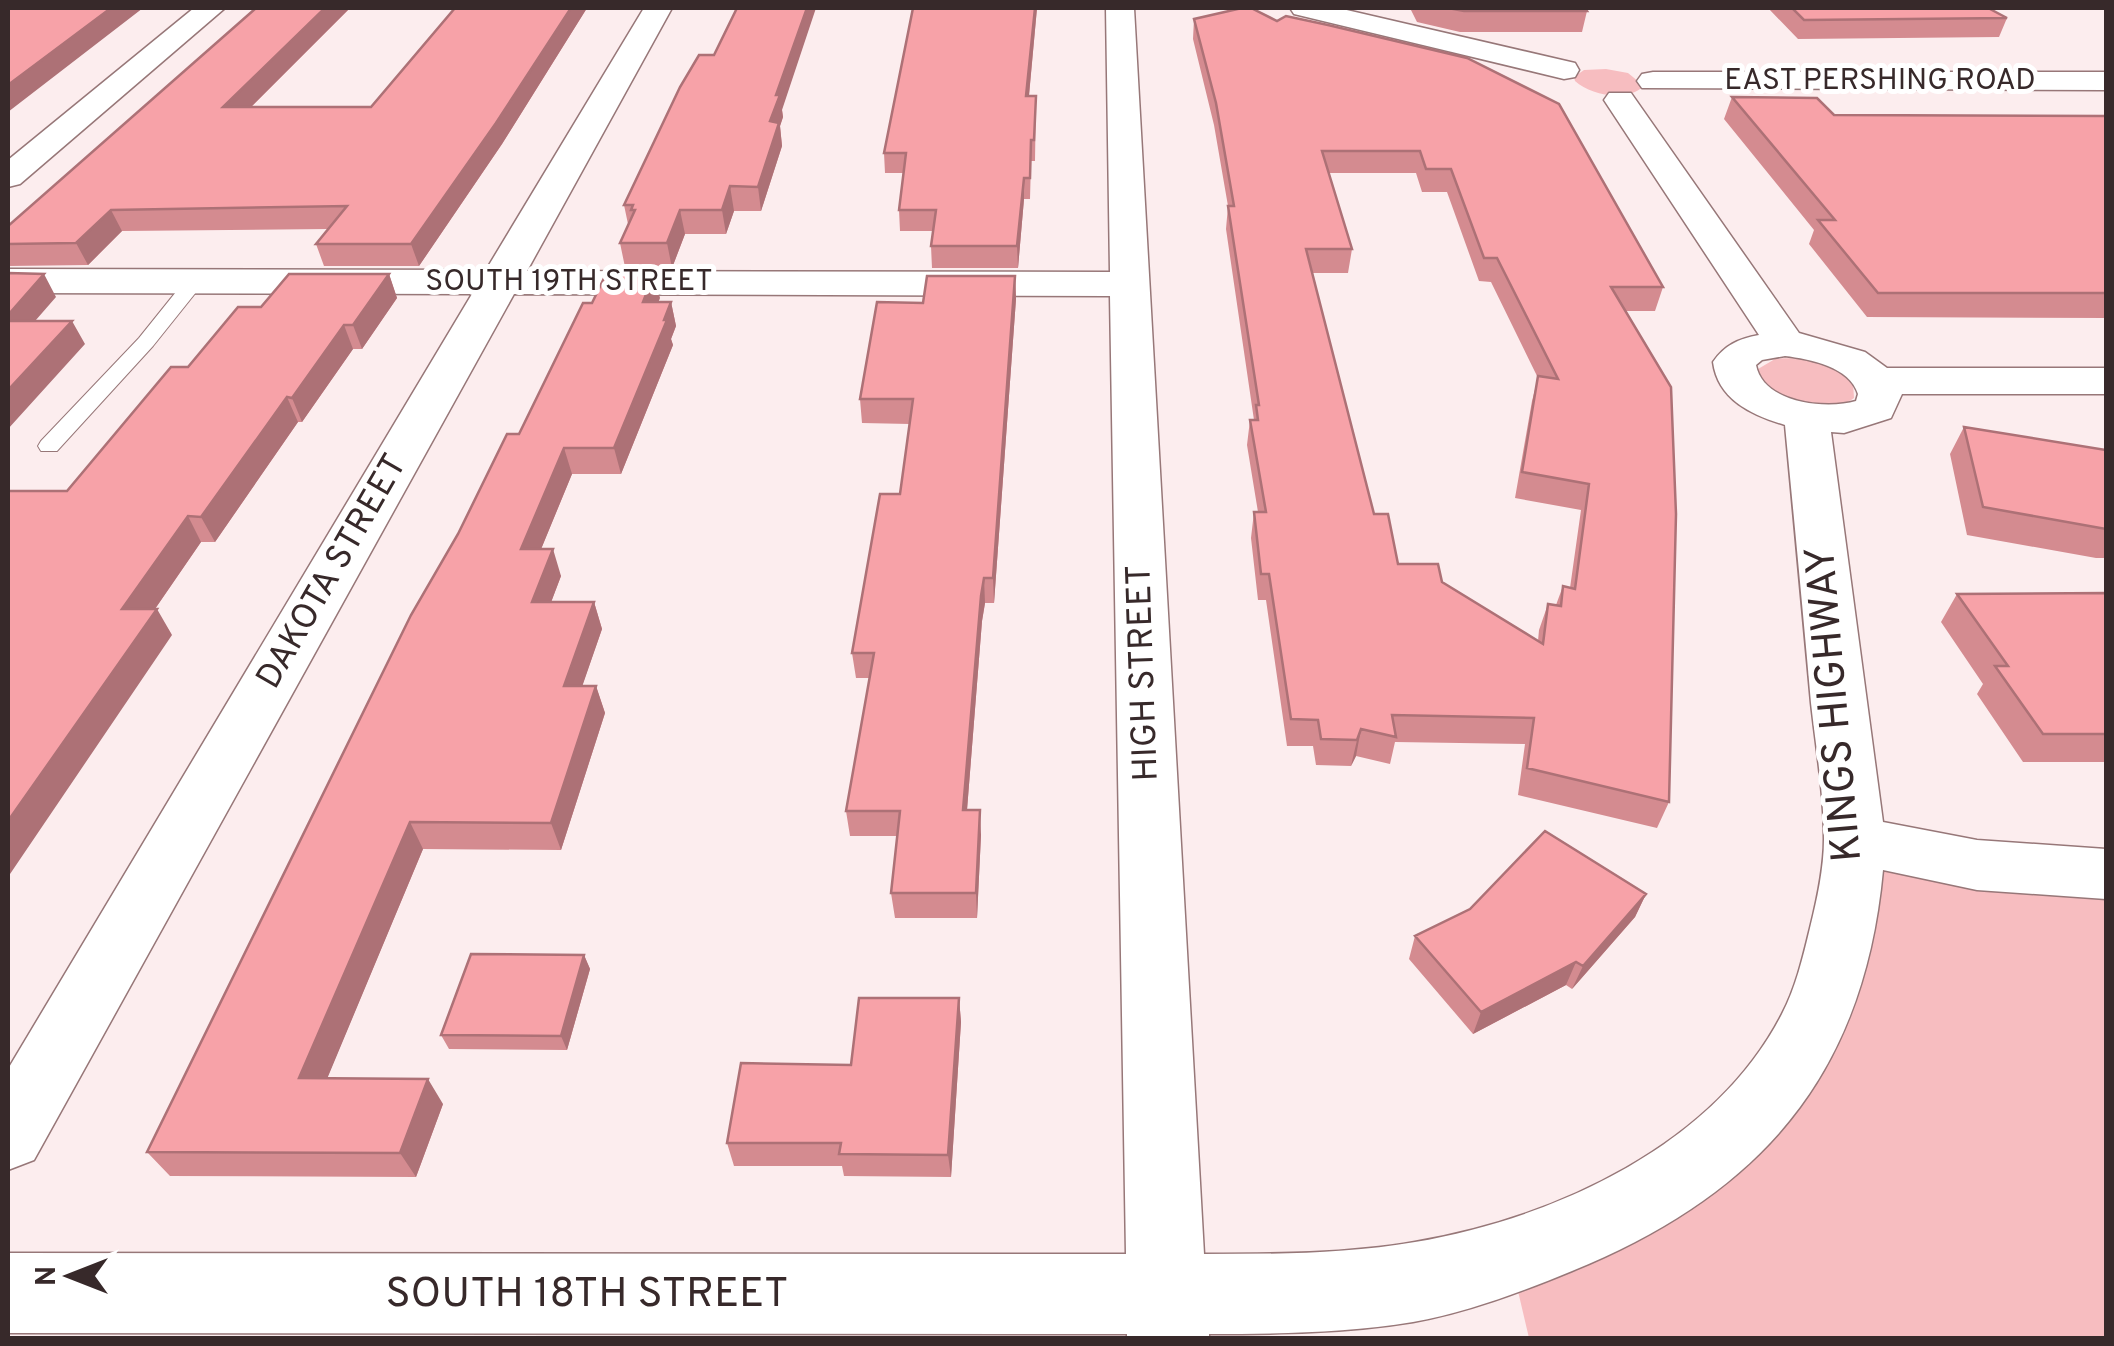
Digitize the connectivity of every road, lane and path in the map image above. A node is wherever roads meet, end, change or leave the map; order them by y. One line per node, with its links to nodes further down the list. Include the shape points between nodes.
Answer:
1 (211, 8): 8 (street)
2 (658, 8): 11 (street, DAKOTA STREET)
3 (1120, 8): 12 (street, HIGH STREET)
4 (1304, 8): 5 (street)
5 (1564, 70): 6 (street); 6 (street, via 1560,78 1574,90)
6 (1625, 78): 7 (street, EAST PERSHING ROAD); 13 (street)
7 (2106, 81)
8 (8, 177)
9 (8, 281): 10 (street, SOUTH 19TH STREET)
10 (194, 281): 11 (street, SOUTH 19TH STREET); 17 (lane)
11 (500, 282): 12 (street, SOUTH 19TH STREET); 20 (street, DAKOTA STREET)
12 (1130, 284): 22 (street, HIGH STREET)
13 (1785, 343): 14 (street, via 1850,360); 16 (street, via 1742,351 1731,373 1756,400)
14 (1876, 381): 15 (street); 16 (street, via 1880,400 1864,415)
15 (2106, 381)
16 (1807, 418): 18 (street, KINGS HIGHWAY)
17 (50, 446)
18 (1856, 840): 19 (street, via 1976,865); 22 (street, KINGS HIGHWAY, via 1844,934 1820,1012 1787,1071 1738,1132 1682,1176 1526,1252 1415,1282 1292,1294)
19 (2106, 874)
20 (8, 1136)
21 (8, 1292): 22 (street, SOUTH 18TH STREET)
22 (1167, 1317)

